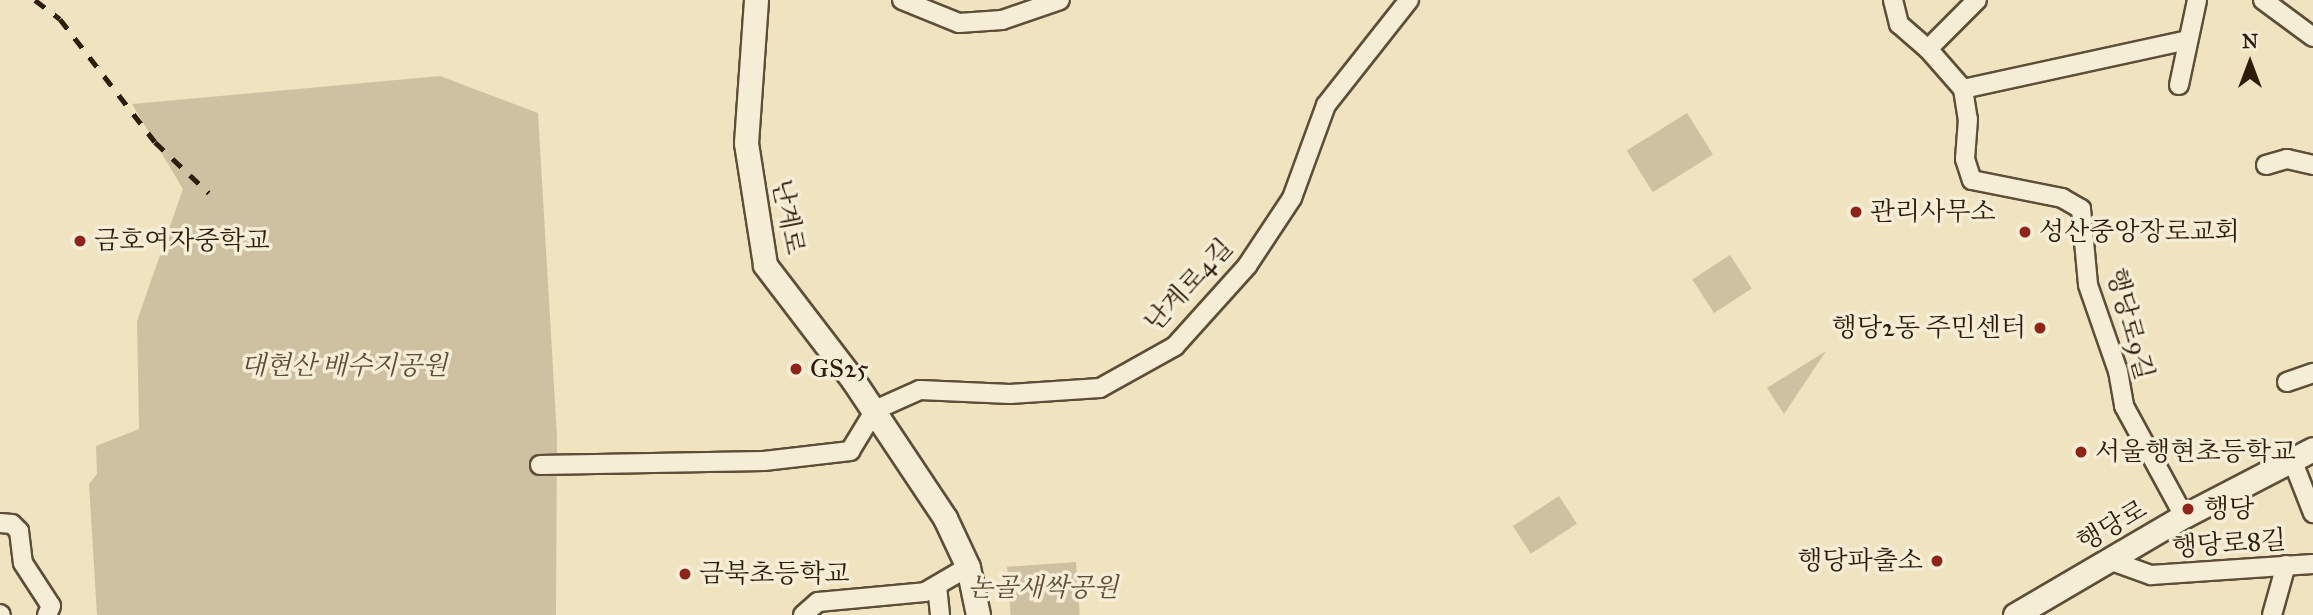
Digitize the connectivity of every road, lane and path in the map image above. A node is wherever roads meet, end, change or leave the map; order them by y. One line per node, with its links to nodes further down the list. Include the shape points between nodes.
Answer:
1 (756, 0): 18 (main road, 난계로, via 746,143 765,265)
2 (902, 0): 3 (street, via 959,23 1002,20)
3 (1060, 0)
4 (1409, 0): 18 (street, 난계로4길, via 1326,105 1292,198 1247,266 1175,346 1100,388 1010,394 920,390)
5 (1893, 0): 11 (street, via 1899,24)
6 (2197, 0): 10 (street)
7 (2263, 0): 9 (street)
8 (1970, 3): 11 (street)
9 (2313, 37)
10 (2187, 40): 12 (street); 13 (street)
11 (1928, 48): 13 (street)
12 (2179, 85)
13 (1963, 89): 23 (street, 행당로9길, via 1968,119 1965,159 1972,180 2062,198 2081,209 2088,285 2118,372 2124,406)
14 (2313, 164): 15 (street, via 2287,159)
15 (2266, 165)
16 (2313, 373): 17 (street)
17 (2287, 382)
18 (875, 410): 21 (street, via 849,451 764,461); 28 (main road, 난계로, via 945,519)
19 (2313, 449): 20 (main road, 행당로)
20 (2293, 462): 22 (street); 23 (main road, 행당로)
21 (540, 464)
22 (2313, 513)
23 (2184, 516): 25 (main road, 행당로)
24 (0, 523): 30 (street, via 12,524 19,531 23,562 51,606)
25 (2109, 560): 27 (street, 행당로8길, via 2151,575); 34 (main road, 행당로)
26 (2313, 564): 27 (street, 행당로8길)
27 (2286, 565): 35 (street)
28 (968, 568): 29 (street); 33 (main road, 난계로)
29 (937, 586): 31 (street, via 925,592 818,602); 32 (street)
30 (47, 615)
31 (803, 615)
32 (940, 615)
33 (978, 615)
34 (2015, 615)
35 (2272, 615)

